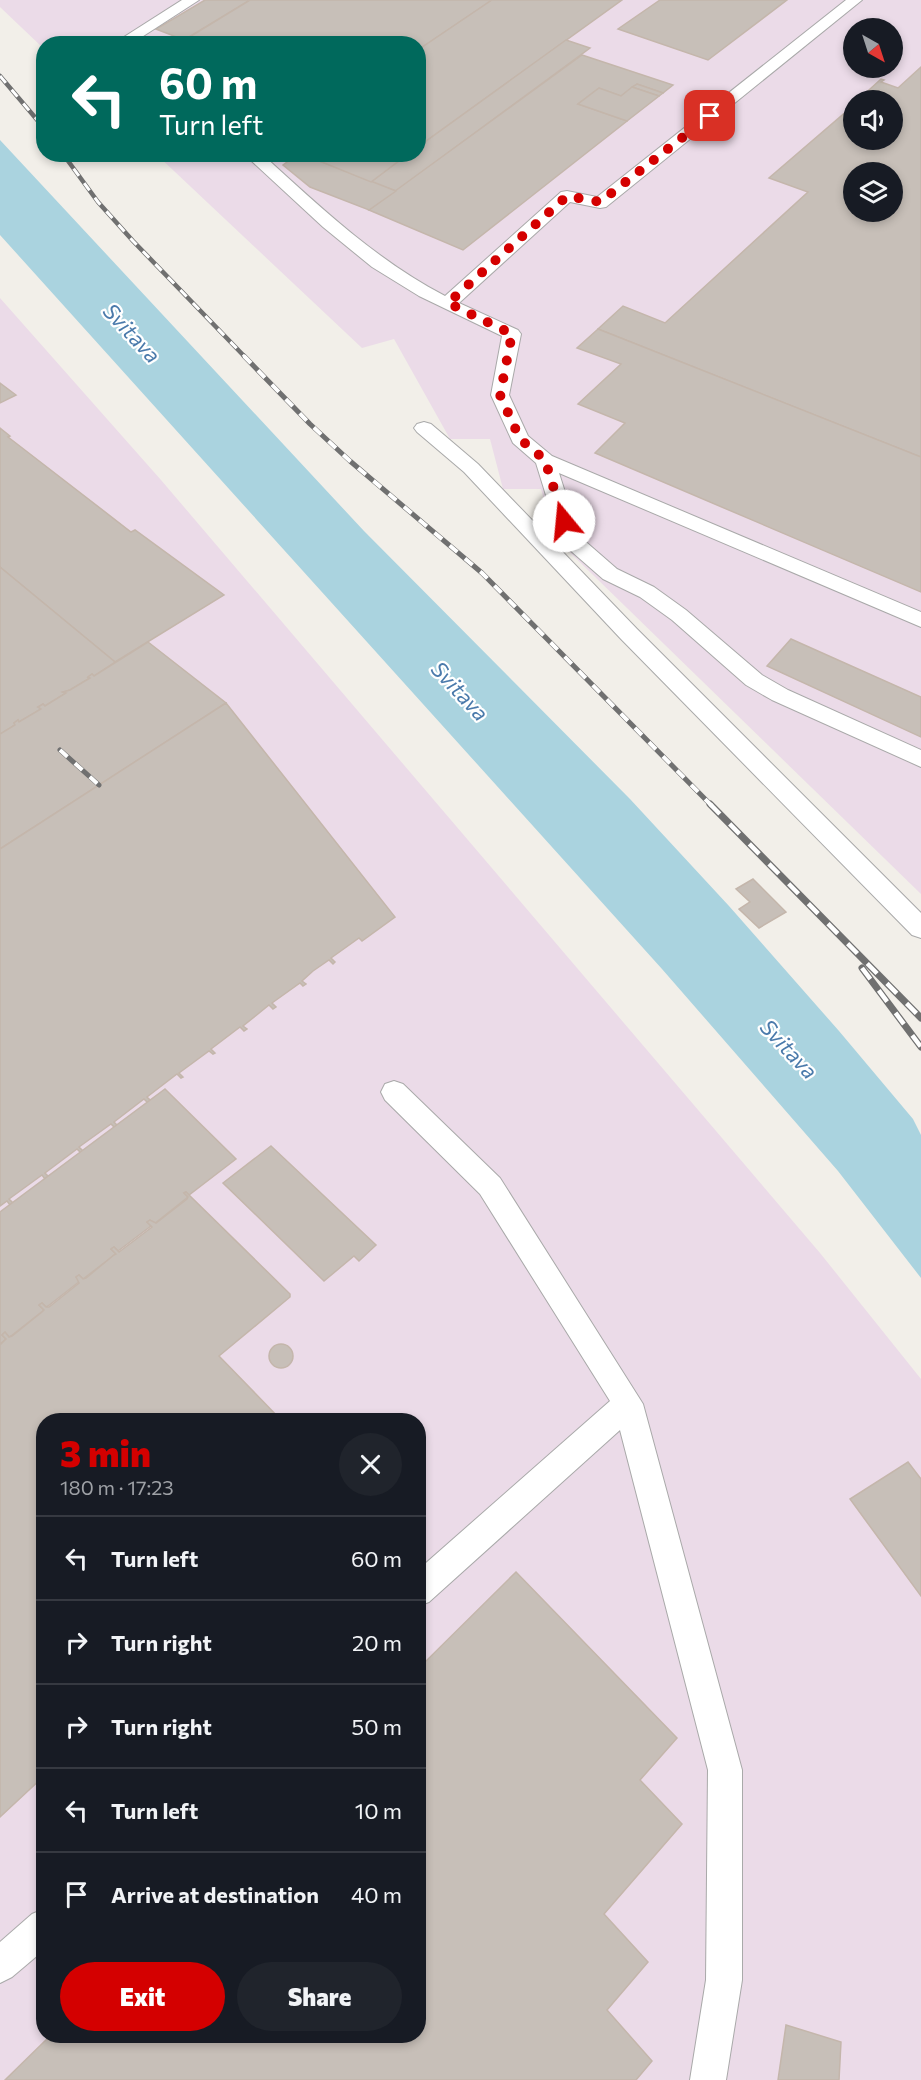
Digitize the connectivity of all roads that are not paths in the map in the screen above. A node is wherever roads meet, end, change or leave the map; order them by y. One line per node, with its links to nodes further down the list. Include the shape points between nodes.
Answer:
1 (192, 0): 3 (lane)
2 (855, 0): 5 (lane, via 600,202 567,196)
3 (133, 36)
4 (261, 162): 5 (lane, via 379,264)
5 (448, 303): 7 (lane, via 512,334 500,395 520,439)
6 (424, 428): 10 (lane, via 471,468 629,634)
7 (545, 460): 8 (lane); 9 (lane, via 564,521 578,546 610,574 647,592 763,685)
8 (921, 620)
9 (921, 759)
10 (921, 928)
11 (394, 1092): 12 (lane, via 490,1186)
12 (628, 1404): 13 (lane); 16 (lane, via 725,1770 724,1980)
13 (426, 1584)
14 (36, 1933): 15 (lane)
15 (0, 1965)
16 (708, 2080)

